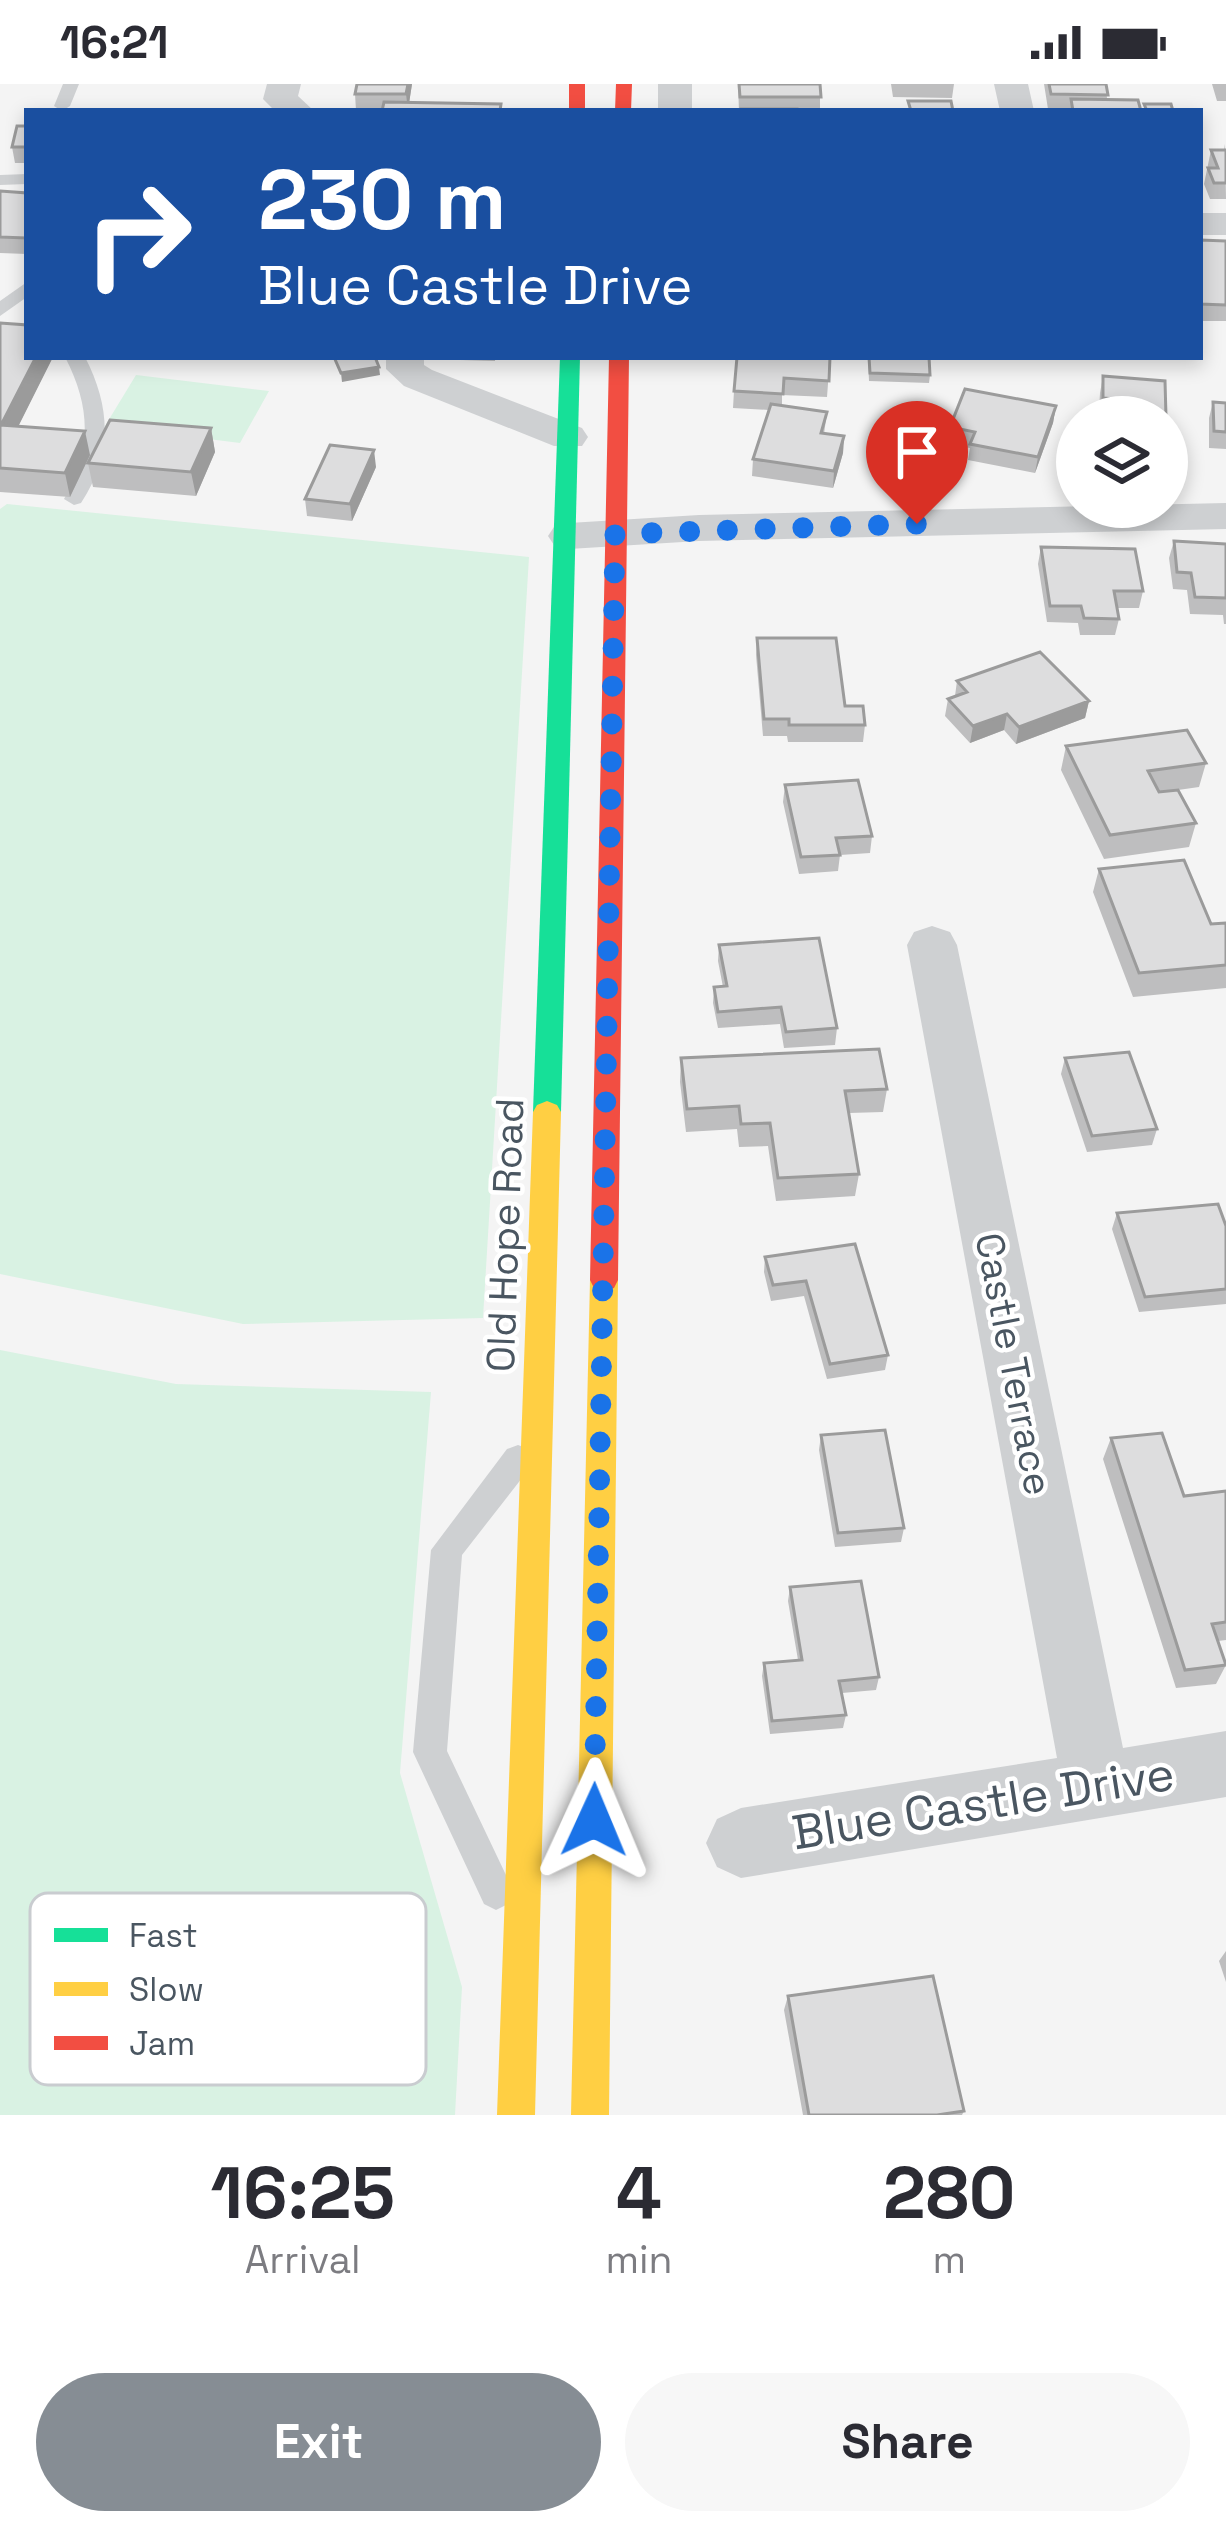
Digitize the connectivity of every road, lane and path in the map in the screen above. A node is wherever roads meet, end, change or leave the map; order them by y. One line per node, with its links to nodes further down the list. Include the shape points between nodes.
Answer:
1 (71, 84): 3 (lane)
2 (284, 84): 4 (street, via 280,99)
3 (62, 106)
4 (293, 108)
5 (24, 291): 6 (lane)
6 (0, 311)
7 (77, 360): 12 (lane, via 93,389 98,439)
8 (404, 360): 11 (street, via 418,379)
9 (570, 360): 11 (main road, Old Hope Road)
10 (619, 360): 14 (main road)
11 (568, 437): 15 (main road, Old Hope Road)
12 (74, 499)
13 (1226, 516): 14 (street)
14 (615, 534): 15 (street); 23 (main road)
15 (565, 536): 17 (main road, Old Hope Road)
16 (932, 945): 19 (street, Castle Terrace)
17 (538, 1434): 21 (main road, Old Hope Road); 21 (lane, via 447,1550 430,1751)
18 (1226, 1764): 19 (street, Blue Castle Drive)
19 (1096, 1783): 20 (street, Blue Castle Drive)
20 (741, 1843)
21 (523, 1950): 22 (main road, Old Hope Road)
22 (516, 2115)
23 (590, 2115)

